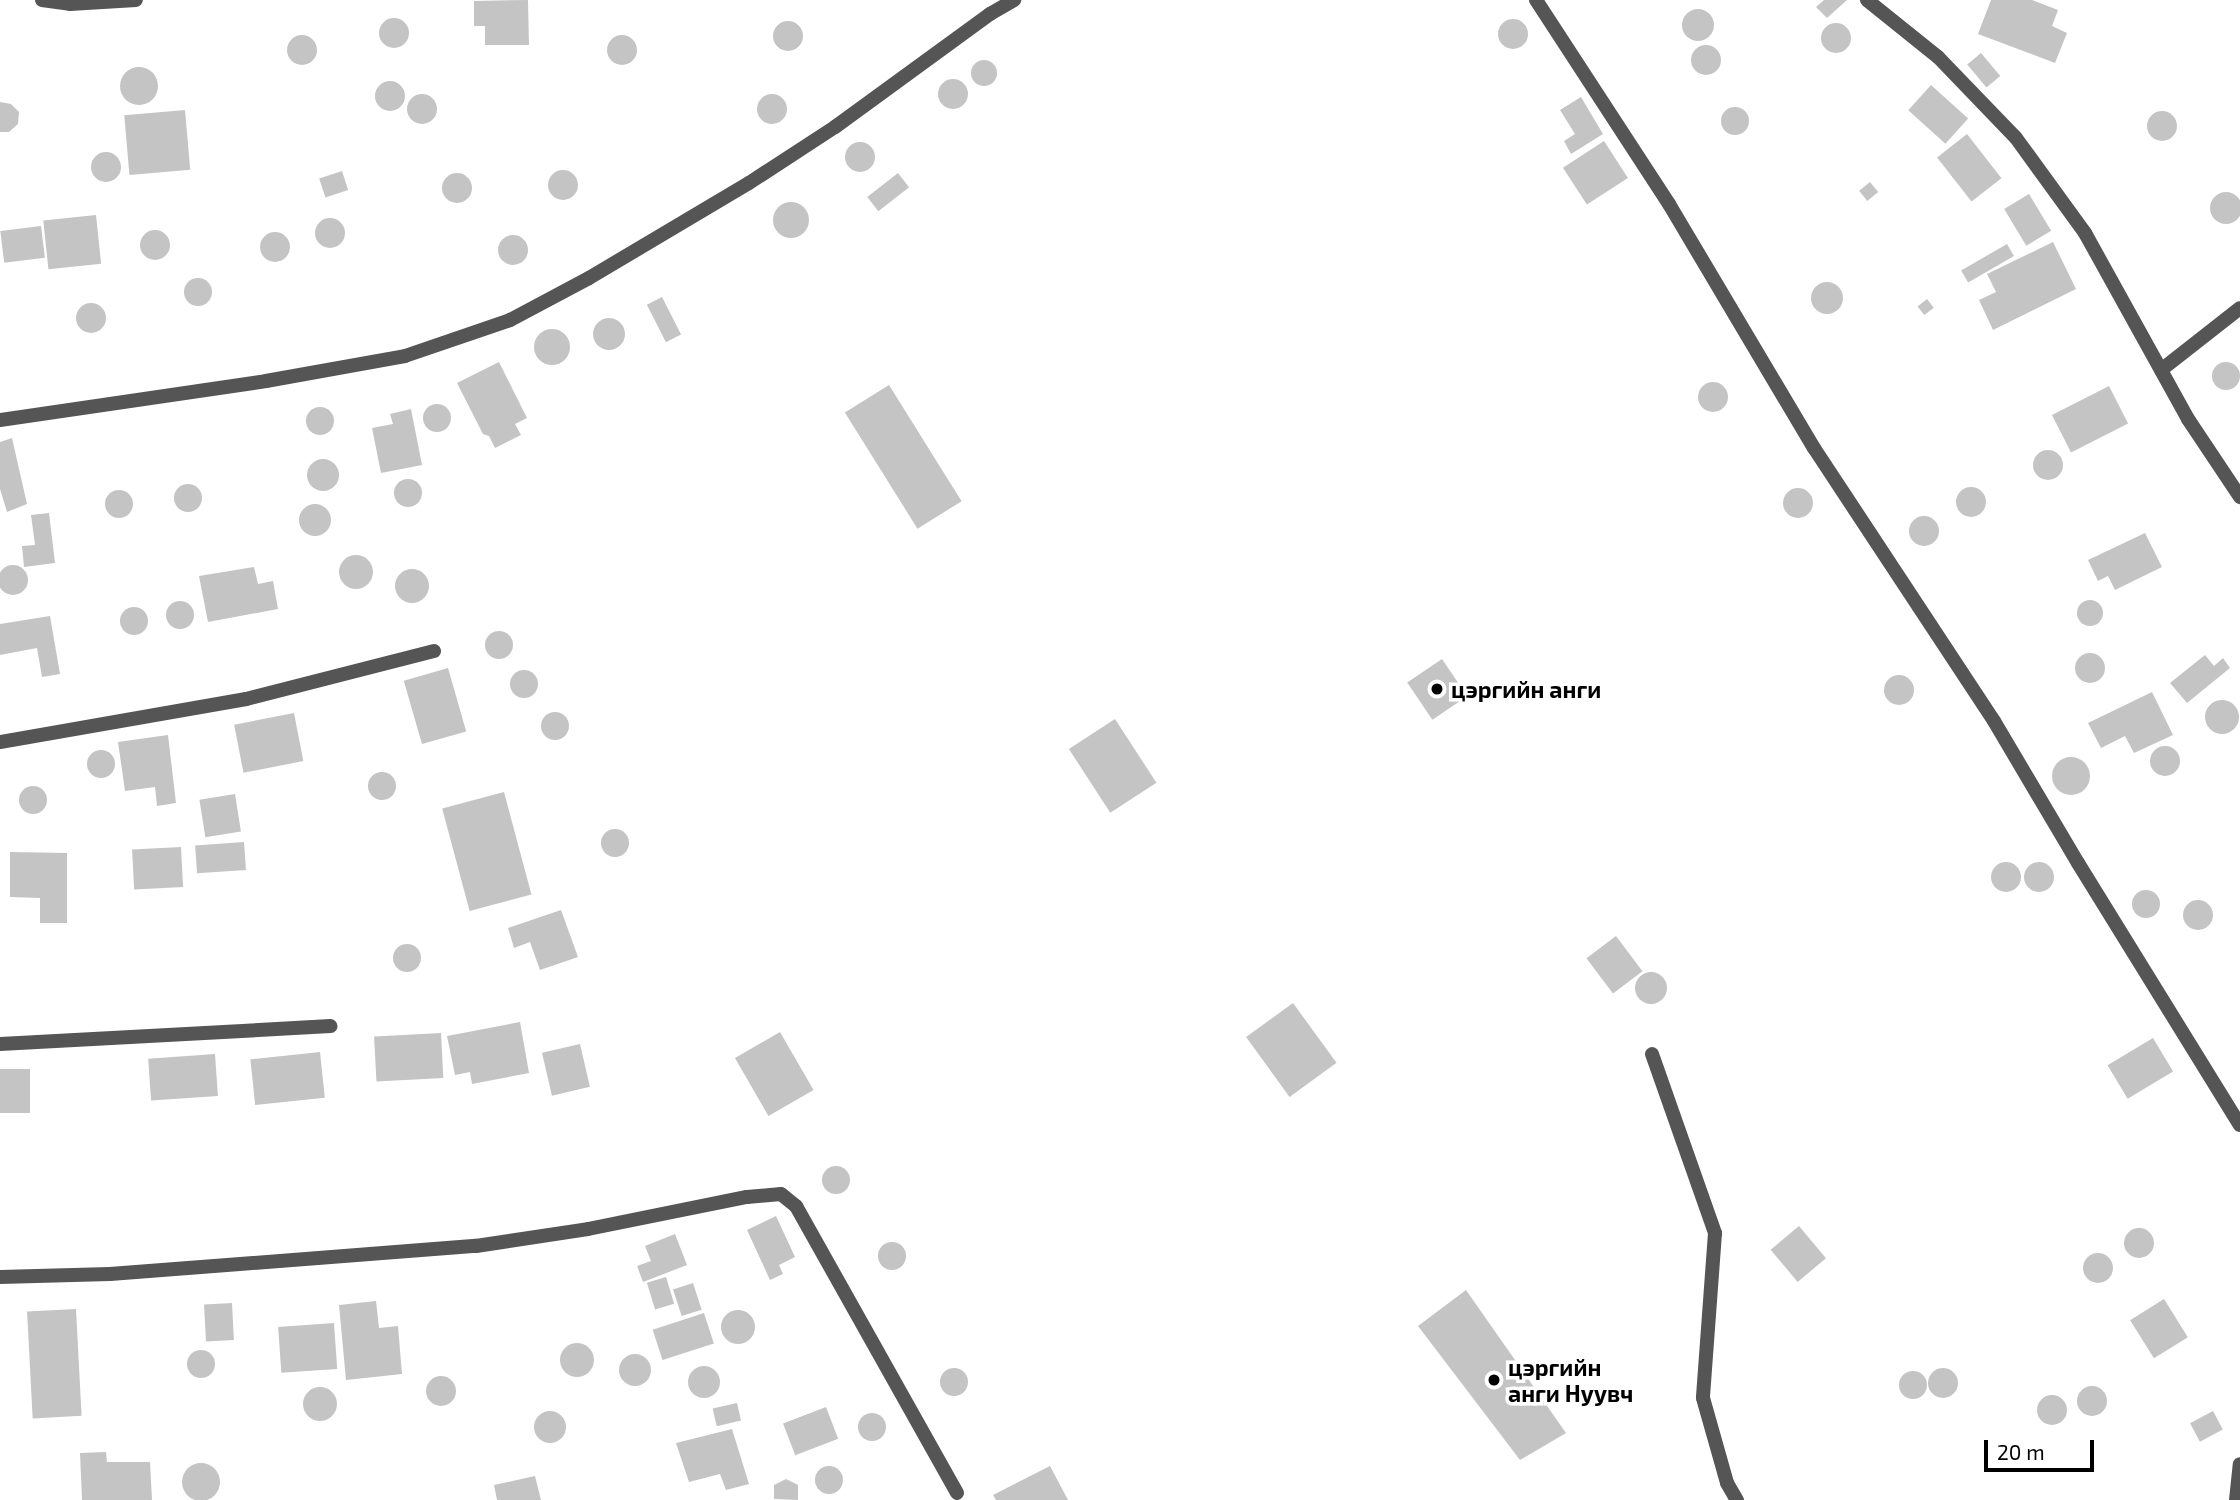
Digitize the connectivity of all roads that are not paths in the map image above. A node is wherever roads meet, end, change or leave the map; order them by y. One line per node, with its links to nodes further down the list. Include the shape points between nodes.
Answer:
1 (42, 0): 2 (street, via 70,4)
2 (136, 0)
3 (1014, 0): 8 (street, via 749,183 510,320 405,356)
4 (1536, 0): 15 (street, via 1669,204 1814,448 1994,721)
5 (1867, 0): 7 (street, via 1938,57 2016,138 2085,233)
6 (2240, 308): 7 (street)
7 (2161, 370): 9 (street)
8 (0, 419)
9 (2240, 497)
10 (434, 651): 11 (street, via 246,699)
11 (0, 742)
12 (331, 1026): 13 (street)
13 (0, 1044)
14 (1652, 1054): 19 (street, via 1715,1233 1703,1398 1727,1483)
15 (2240, 1125)
16 (0, 1277): 18 (street, via 110,1274 476,1246 781,1194 796,1206)
17 (2240, 1464): 20 (street)
18 (957, 1493)
19 (1737, 1500)
20 (2236, 1500)

